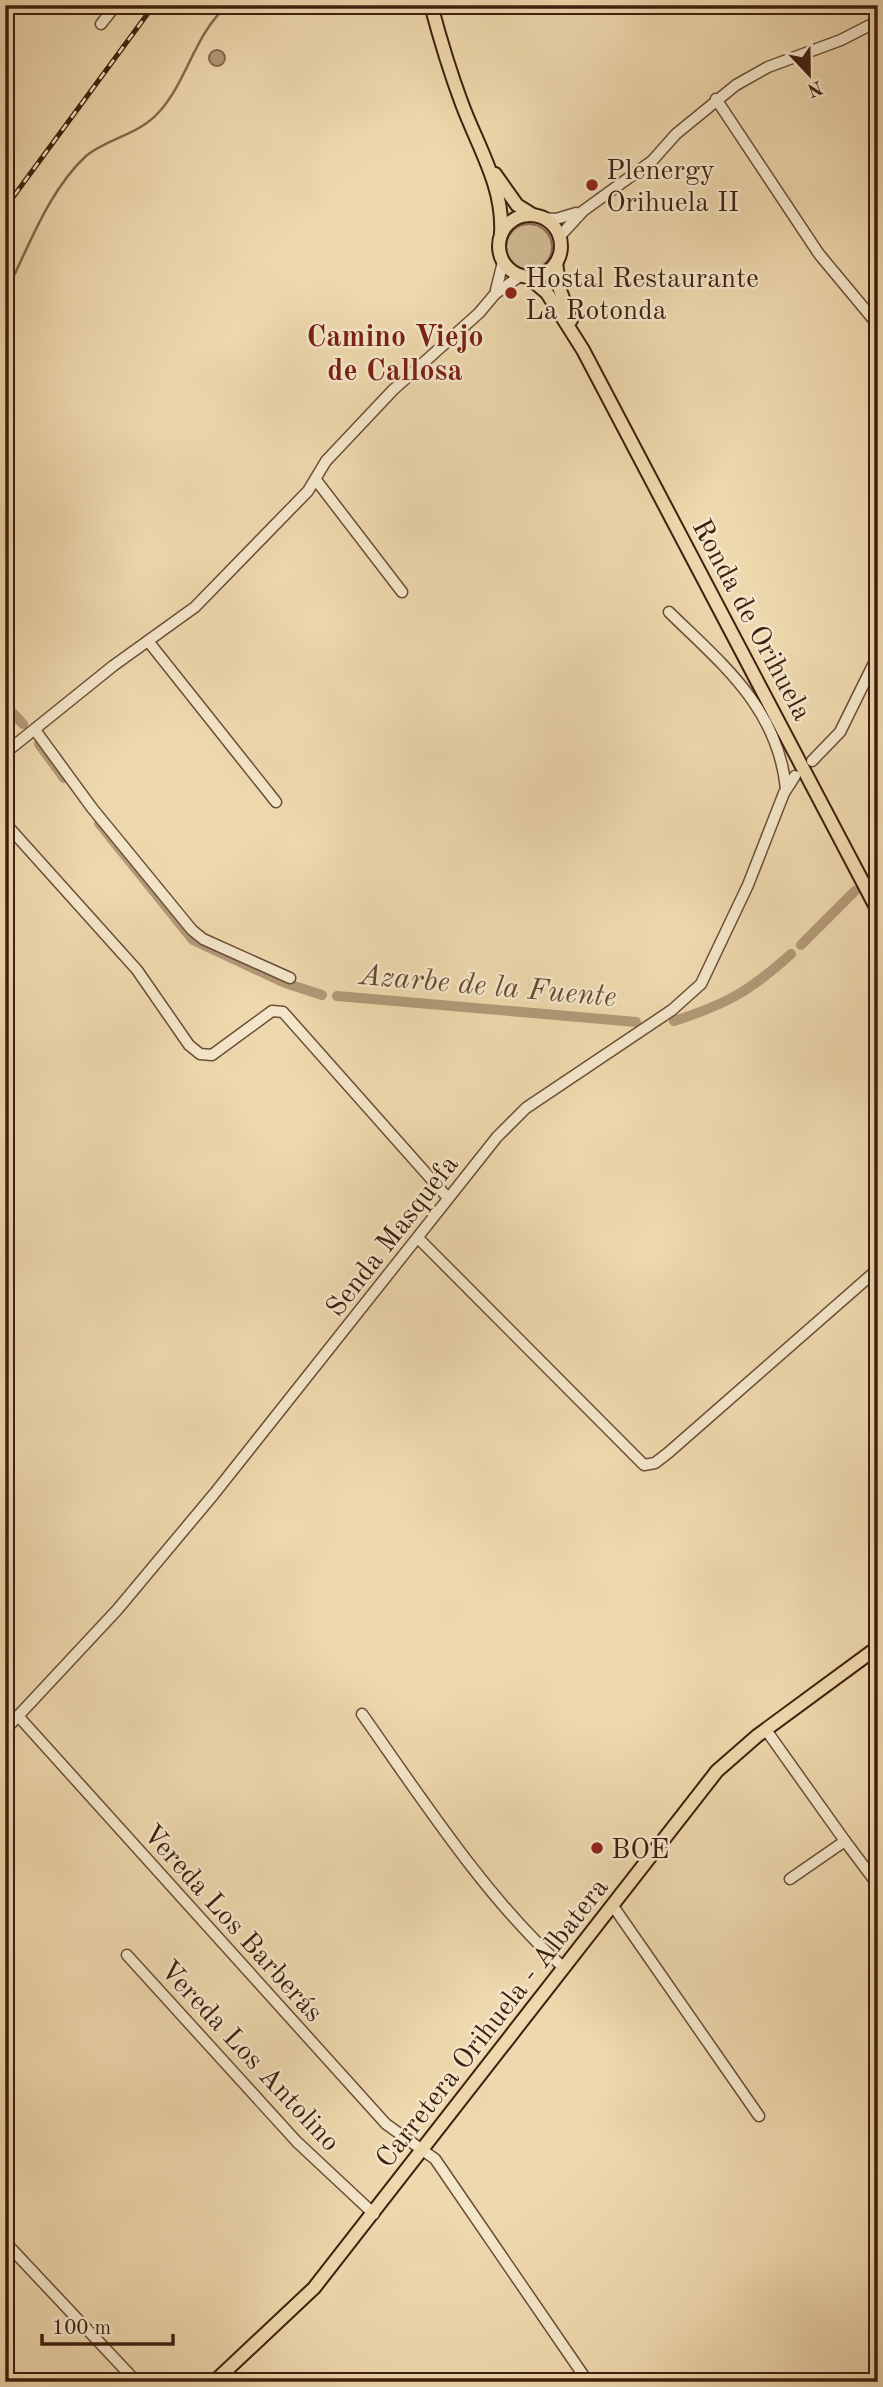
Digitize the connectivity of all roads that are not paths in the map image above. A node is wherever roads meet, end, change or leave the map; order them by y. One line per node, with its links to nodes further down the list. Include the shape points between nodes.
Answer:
1 (116, 5): 4 (street)
2 (431, 5): 6 (main road)
3 (878, 21): 5 (street, via 768,67)
4 (101, 24)
5 (716, 99): 7 (street, via 652,160); 15 (street, via 819,254)
6 (487, 162): 8 (main road, via 517,205); 9 (main road, via 502,215)
7 (583, 211): 8 (street, via 556,219); 10 (street)
8 (538, 216): 9 (main road, via 514,219); 10 (main road, via 555,227)
9 (501, 234): 11 (main road)
10 (559, 237): 12 (main road, Ronda de Orihuela)
11 (503, 262): 13 (main road, Ronda de Orihuela); 14 (street)
12 (556, 263): 13 (main road, via 544,274); 16 (main road, Ronda de Orihuela, via 560,290)
13 (524, 276): 14 (street); 16 (main road, Ronda de Orihuela, via 547,293)
14 (495, 294): 17 (street, via 393,390 326,461)
15 (878, 325)
16 (583, 350): 29 (main road, Ronda de Orihuela)
17 (316, 480): 18 (street); 20 (street, via 195,607)
18 (402, 592)
19 (669, 611): 26 (street, via 744,684 784,763)
20 (148, 641): 22 (street); 27 (street)
21 (878, 654): 24 (street, via 840,732)
22 (35, 730): 23 (street); 30 (street, via 192,930)
23 (5, 753)
24 (812, 761)
25 (795, 776): 26 (street, Senda Masquefa)
26 (786, 789): 31 (street, Senda Masquefa, via 748,885 701,984 672,1010 526,1108)
27 (276, 802)
28 (5, 823): 31 (street, via 137,970 189,1045 200,1054 212,1055 272,1012 283,1012)
29 (878, 911)
30 (290, 978)
31 (448, 1198): 32 (street, Senda Masquefa)
32 (418, 1238): 33 (street, via 643,1465 655,1464 668,1454); 36 (street, Senda Masquefa, via 214,1494)
33 (878, 1269)
34 (878, 1647): 38 (main road, Carretera Orihuela - Albatera)
35 (362, 1714): 44 (street, via 498,1896)
36 (19, 1717): 37 (street, Senda Masquefa); 46 (street, Vereda Los Barberás, via 386,2124)
37 (5, 1730)
38 (766, 1730): 39 (street); 42 (main road, Carretera Orihuela - Albatera, via 717,1771)
39 (845, 1841): 40 (street); 41 (street)
40 (790, 1879)
41 (878, 1885)
42 (613, 1906): 44 (main road, Carretera Orihuela - Albatera); 45 (street)
43 (127, 1955): 47 (street, Vereda Los Antolino, via 297,2142)
44 (563, 1967): 46 (main road, Carretera Orihuela - Albatera)
45 (759, 2116)
46 (423, 2150): 47 (main road, Carretera Orihuela - Albatera); 51 (street, Vereda Los Barberás, via 435,2159 473,2211)
47 (374, 2214): 50 (main road, Carretera Orihuela - Albatera, via 306,2297)
48 (5, 2242): 49 (street)
49 (132, 2382)
50 (214, 2382)
51 (587, 2382)

